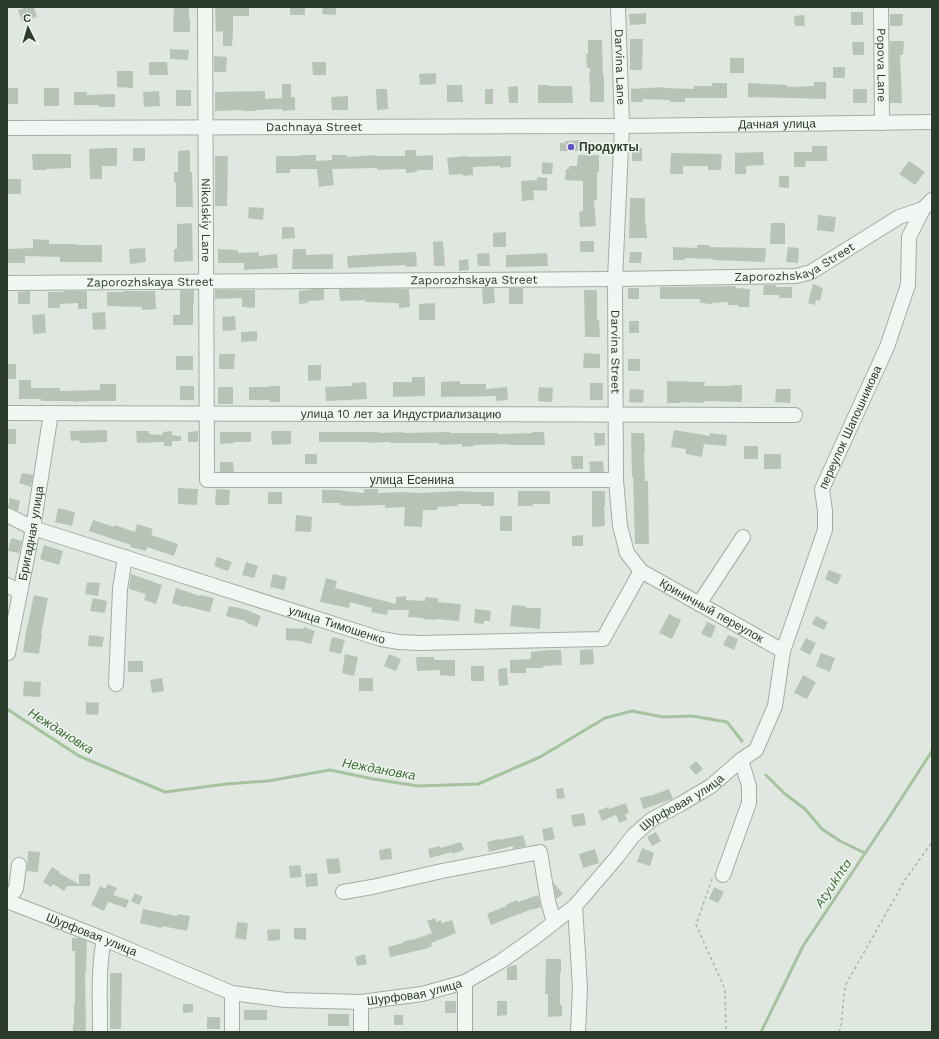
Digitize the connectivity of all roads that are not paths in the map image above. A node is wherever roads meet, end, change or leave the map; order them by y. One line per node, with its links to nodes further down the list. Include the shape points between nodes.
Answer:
1 (205, 7): 8 (street, Nikolskiy Lane)
2 (618, 7): 6 (street, Darvina Lane)
3 (881, 7): 5 (street, Popova Lane)
4 (932, 122): 5 (street, Дачная улица)
5 (882, 123): 6 (street, Дачная улица)
6 (622, 126): 8 (street, Dachnaya Street); 10 (street, Darvina Street)
7 (7, 128): 8 (street, Dachnaya Street)
8 (206, 128): 11 (street, Nikolskiy Lane)
9 (927, 204): 10 (street, Zaporozhskaya Street, via 899,217 811,272 796,276); 28 (street, переулок Шапошникова, via 909,237 908,285 887,347 822,489 825,530)
10 (615, 279): 11 (street, Zaporozhskaya Street); 16 (street, Darvina Street)
11 (205, 281): 12 (street, Zaporozhskaya Street); 15 (street, Nikolskiy Lane)
12 (7, 283)
13 (7, 413): 14 (street, улица 10 лет за Индустриализацию)
14 (51, 413): 15 (street, улица 10 лет за Индустриализацию); 21 (street, Бригадная улица)
15 (206, 414): 16 (street, улица 10 лет за Индустриализацию); 18 (street, Nikolskiy Lane)
16 (616, 415): 17 (street, улица 10 лет за Индустриализацию); 19 (street, Darvina Street)
17 (795, 415)
18 (207, 480): 19 (street, улица Есенина)
19 (616, 480): 24 (street, Darvina Street, via 620,526 627,553)
20 (7, 515): 21 (street, улица Тимошенко)
21 (33, 528): 23 (street, улица Тимошенко); 26 (street, Бригадная улица)
22 (743, 537): 27 (street)
23 (125, 557): 24 (street, улица Тимошенко, via 381,640 419,643 603,639); 30 (street, via 120,588)
24 (641, 571): 27 (street, Криничный переулок)
25 (7, 585): 26 (street)
26 (20, 592): 29 (street, Бригадная улица)
27 (699, 604): 28 (street, Криничный переулок)
28 (782, 651): 31 (street, переулок Шапошникова, via 775,706)
29 (8, 653)
30 (116, 684)
31 (756, 750): 32 (street, Шурфовая улица)
32 (741, 760): 34 (street, via 749,786 749,803); 37 (street, Шурфовая улица, via 711,786 651,820 637,832)
33 (18, 865): 36 (street, via 16,889)
34 (718, 876)
35 (343, 892): 38 (street, via 540,852)
36 (7, 900): 39 (street, Шурфовая улица)
37 (576, 906): 38 (street, Шурфовая улица); 47 (street, via 580,988)
38 (554, 922): 40 (street, Шурфовая улица, via 500,962)
39 (104, 939): 41 (street, Шурфовая улица); 43 (street, via 100,976)
40 (465, 982): 42 (street, Шурфовая улица, via 422,994); 46 (street)
41 (232, 993): 42 (street, Шурфовая улица, via 286,1000); 44 (street)
42 (361, 1002): 45 (street)
43 (100, 1032)
44 (232, 1032)
45 (361, 1032)
46 (465, 1032)
47 (578, 1032)

